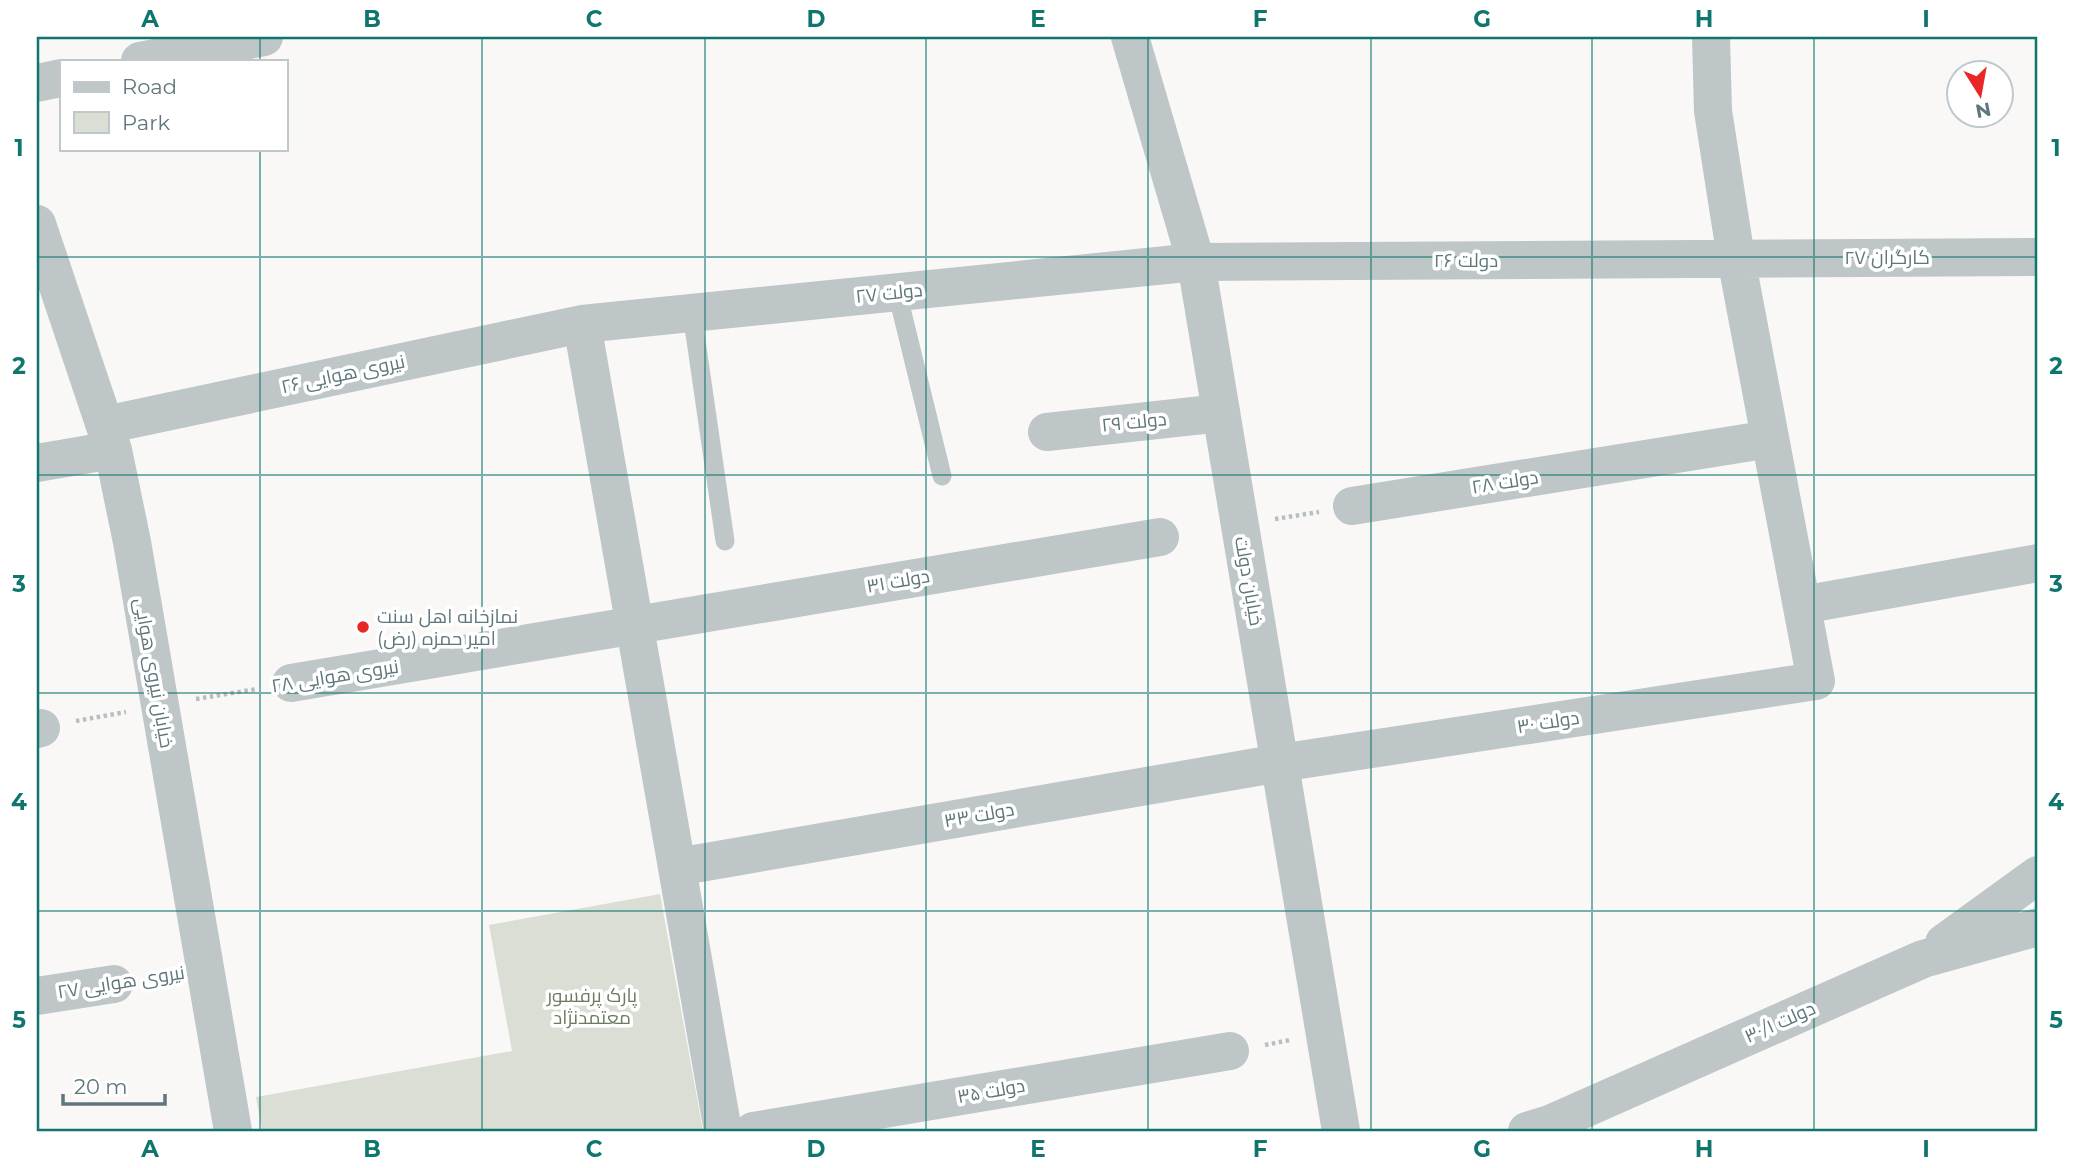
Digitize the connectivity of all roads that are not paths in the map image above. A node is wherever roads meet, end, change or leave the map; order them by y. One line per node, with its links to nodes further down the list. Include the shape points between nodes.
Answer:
1 (264, 37): 4 (street)
2 (1130, 37): 10 (street, خیابان دولت)
3 (1711, 37): 9 (street, via 1713,111)
4 (145, 60)
5 (60, 78): 6 (street)
6 (37, 83)
7 (37, 224): 16 (street, خیابان نیروی هوایی)
8 (2038, 257): 9 (street, کارگران ۲۷)
9 (1736, 258): 10 (street, دولت ۲۶); 17 (street)
10 (1196, 262): 11 (street, دولت ۲۷); 14 (street, خیابان دولت)
11 (897, 292): 12 (street, دولت ۲۷); 19 (lane)
12 (692, 313): 13 (street, دولت ۲۷); 22 (lane)
13 (582, 324): 16 (street, نیروی هوایی ۲۶); 25 (street)
14 (1221, 413): 15 (street, دولت ۲۹); 27 (street, خیابان دولت)
15 (1047, 432)
16 (109, 437): 18 (street, نیروی هوایی ۲۶); 35 (street, خیابان نیروی هوایی)
17 (1770, 439): 20 (street, دولت ۲۸); 24 (street)
18 (37, 463)
19 (942, 475)
20 (1352, 506)
21 (1160, 537): 25 (street, دولت ۳۱)
22 (725, 541)
23 (2038, 563): 24 (street)
24 (1802, 605): 27 (street, دولت ۳۰, via 1816,681)
25 (635, 626): 26 (street, نیروی هوایی ۲۸); 28 (street)
26 (291, 683)
27 (1280, 763): 28 (street, دولت ۳۳); 38 (street, خیابان دولت)
28 (677, 867): 36 (street)
29 (2038, 875): 31 (street)
30 (2038, 926): 31 (street, دولت ۳۰/۱)
31 (1923, 958): 39 (street, دولت ۳۰/۱)
32 (114, 984): 33 (street, نیروی هوایی ۲۷)
33 (37, 996)
34 (1230, 1051): 37 (street, دولت ۳۵)
35 (233, 1131)
36 (723, 1131)
37 (753, 1131)
38 (1341, 1131)
39 (1527, 1131)

